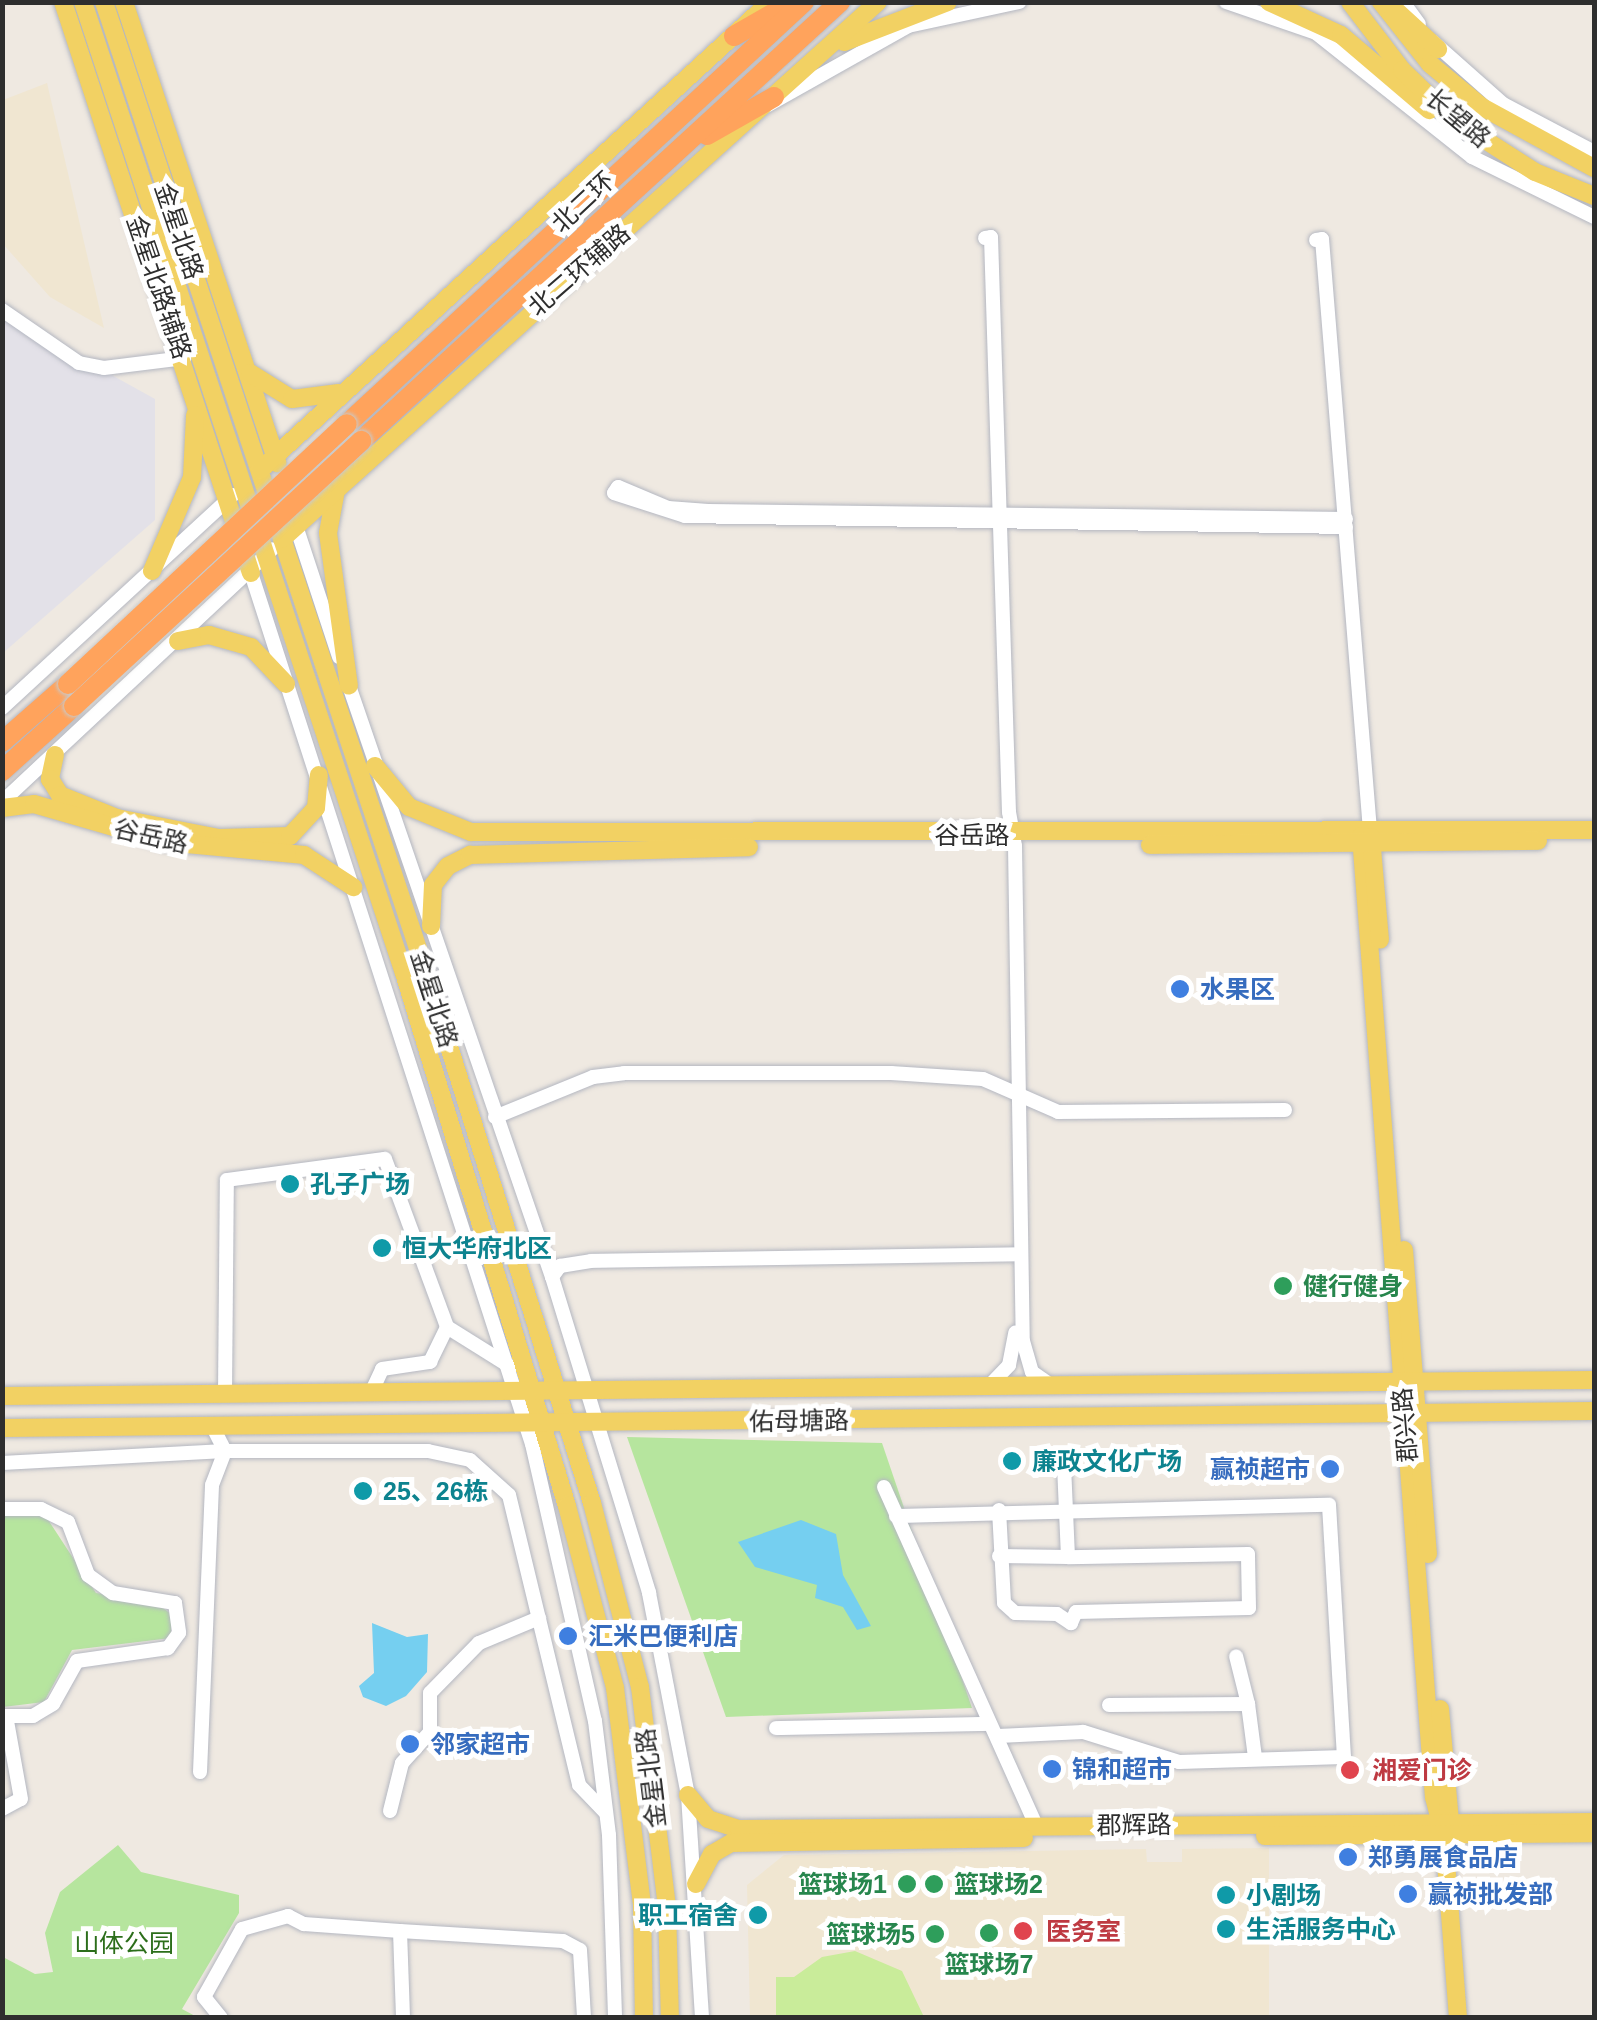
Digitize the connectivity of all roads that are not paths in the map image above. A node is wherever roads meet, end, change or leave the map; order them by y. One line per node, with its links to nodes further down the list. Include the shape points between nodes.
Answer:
1 (63, 2): 30 (main road, 金星北路辅路)
2 (83, 2): 37 (main road, 金星北路)
3 (104, 2): 29 (main road, 金星北路)
4 (124, 2): 31 (main road)
5 (756, 2): 18 (street)
6 (770, 2): 18 (main road)
7 (792, 2): 18 (highway)
8 (804, 2): 33 (highway, 北二环)
9 (840, 2): 24 (highway, 北二环)
10 (878, 2): 20 (main road, 北二环辅路)
11 (948, 2): 20 (main road)
12 (1019, 2): 21 (street, via 908,26)
13 (1226, 2): 27 (street, via 1316,33 1472,157)
14 (1270, 2): 22 (main road, via 1340,35 1436,115)
15 (1350, 2): 22 (main road, 长望路, via 1402,70)
16 (1384, 2): 19 (main road); 25 (main road, 长望路, via 1430,64 1482,108)
17 (1403, 2): 19 (street)
18 (734, 36): 32 (main road)
19 (1438, 49): 23 (street, via 1502,104)
20 (821, 54): 21 (main road, 北二环辅路)
21 (768, 102): 24 (highway); 36 (main road, 北二环辅路)
22 (1491, 146): 26 (main road, 长望路)
23 (1594, 152)
24 (670, 156): 33 (highway, 北二环)
25 (1594, 168)
26 (1594, 196)
27 (1594, 218)
28 (2, 310): 30 (street, via 79,363)
29 (210, 323): 31 (main road); 35 (main road, 金星北路)
30 (186, 364): 38 (main road, 金星北路辅路); 43 (main road, via 194,463 174,532)
31 (248, 370): 32 (main road, via 268,390 292,399); 34 (main road)
32 (344, 391): 34 (main road)
33 (354, 433): 49 (highway, bridge); 52 (highway, bridge)
34 (275, 456): 35 (main road); 41 (main road)
35 (260, 470): 37 (street); 41 (main road, 金星北路)
36 (340, 483): 41 (main road, 北二环辅路); 47 (main road, via 328,532)
37 (244, 485): 38 (street); 42 (main road, 金星北路)
38 (230, 498): 43 (street); 44 (main road, 金星北路辅路)
39 (997, 518): 39 (street, via 991,237 985,238); 39 (street, via 708,512 668,508 618,487 614,492 686,516); 40 (street); 57 (street)
40 (1342, 523): 40 (street, via 1322,240 1316,240); 56 (street)
41 (289, 533): 42 (street); 47 (street); 72 (main road, 金星北路)
42 (267, 555): 44 (street); 74 (main road, 金星北路)
43 (152, 571): 48 (street)
44 (251, 573): 45 (street); 46 (street)
45 (178, 640): 46 (main road, via 209,635 251,648); 50 (street)
46 (286, 684): 53 (street)
47 (348, 686): 51 (street)
48 (2, 708)
49 (2, 742)
50 (55, 755): 53 (main road, 谷岳路, via 52,787 69,800 118,818 218,838 290,836 316,808); 54 (street)
51 (375, 766): 57 (main road, 谷岳路, via 409,807 471,832); 60 (street)
52 (2, 770)
53 (319, 775): 59 (street)
54 (2, 805): 59 (main road, 谷岳路, via 34,804 165,842 304,855)
55 (1594, 830): 56 (main road, 谷岳路)
56 (1366, 839): 57 (main road, 谷岳路); 58 (main road); 69 (main road, 郡兴路)
57 (1009, 840): 60 (main road, via 488,852 458,859 438,876 430,897); 61 (street)
58 (1594, 842)
59 (353, 886): 67 (street)
60 (431, 926): 63 (street)
61 (1016, 1093): 62 (street, via 1058,1112); 63 (street, via 982,1080 891,1073 624,1073 593,1076); 64 (street); 70 (street, via 1023,1347 1032,1372)
62 (1285, 1110)
63 (495, 1116): 65 (street)
64 (1014, 1254): 65 (street, via 590,1260 560,1266); 71 (street, via 1014,1348 1006,1372)
65 (552, 1277): 73 (street)
66 (447, 1328): 67 (street); 75 (street, via 430,1362 382,1370); 76 (street, via 385,1159 227,1180)
67 (511, 1367): 74 (street)
68 (1594, 1380): 69 (main road, 佑母塘路)
69 (1409, 1382): 70 (main road, 佑母塘路); 79 (main road, 郡兴路)
70 (1052, 1386): 71 (main road, 佑母塘路)
71 (986, 1387): 73 (main road, 佑母塘路)
72 (557, 1391): 73 (main road, 佑母塘路); 74 (main road, 佑母塘路); 81 (main road, 金星北路)
73 (586, 1391): 82 (street)
74 (525, 1392): 75 (main road, 佑母塘路); 80 (main road, 金星北路)
75 (371, 1393): 76 (main road, 佑母塘路)
76 (225, 1394): 77 (main road, 佑母塘路)
77 (2, 1396)
78 (1594, 1411): 79 (main road, 佑母塘路)
79 (1411, 1412): 82 (main road, 佑母塘路); 112 (main road, 郡兴路)
80 (534, 1423): 81 (main road, 佑母塘路); 83 (main road, 佑母塘路); 109 (street, via 596,1721); 120 (main road, 金星北路, via 615,1688 642,1905)
81 (567, 1423): 82 (main road, 佑母塘路); 121 (main road, 金星北路, via 640,1687 667,1907)
82 (596, 1423): 106 (street, via 650,1593)
83 (212, 1426): 84 (main road, 佑母塘路); 85 (street)
84 (2, 1428)
85 (225, 1451): 86 (street); 95 (street, via 428,1451 470,1460 509,1495); 97 (street, via 212,1485)
86 (2, 1463)
87 (1064, 1467): 91 (street)
88 (884, 1487): 92 (street)
89 (2, 1509): 96 (street, via 42,1509 68,1522 88,1575 113,1593 175,1602)
90 (1000, 1510): 91 (street); 92 (street); 93 (street)
91 (1068, 1510): 94 (street); 104 (street, via 1329,1504 1344,1757)
92 (896, 1516): 103 (street)
93 (1000, 1556): 94 (street); 94 (street, via 1004,1603 1015,1613 1058,1614 1071,1624 1076,1612 1249,1608 1248,1554)
94 (1068, 1557)
95 (538, 1618): 108 (street, via 478,1644 430,1693 430,1732 402,1763); 109 (street, via 579,1785)
96 (179, 1633): 97 (street); 101 (street, via 168,1648 77,1661 54,1704 34,1716)
97 (206, 1646): 105 (street)
98 (1236, 1656): 99 (street)
99 (1248, 1704): 100 (street); 104 (street)
100 (1108, 1705)
101 (4, 1716): 107 (street, via 21,1799)
102 (776, 1728): 103 (street)
103 (992, 1730): 104 (street, via 1082,1732 1179,1762); 111 (street)
104 (1256, 1757)
105 (200, 1772)
106 (688, 1795): 111 (main road, 郡辉路, via 708,1819 739,1829); 114 (street)
107 (2, 1809)
108 (390, 1811)
109 (606, 1812): 119 (street)
110 (1594, 1822): 112 (main road, 郡辉路)
111 (1036, 1826): 112 (main road, 郡辉路)
112 (1445, 1829): 113 (main road, 郡辉路); 114 (main road, 郡辉路, via 742,1842 712,1854); 123 (main road, 郡兴路)
113 (1594, 1833)
114 (696, 1884): 122 (street)
115 (400, 1931): 116 (street, via 304,1924 288,1916 242,1930 204,1997); 117 (street); 118 (street, via 563,1941 580,1950)
116 (221, 2018)
117 (403, 2018)
118 (584, 2018)
119 (615, 2018)
120 (644, 2018)
121 (670, 2018)
122 (702, 2018)
123 (1462, 2018)

